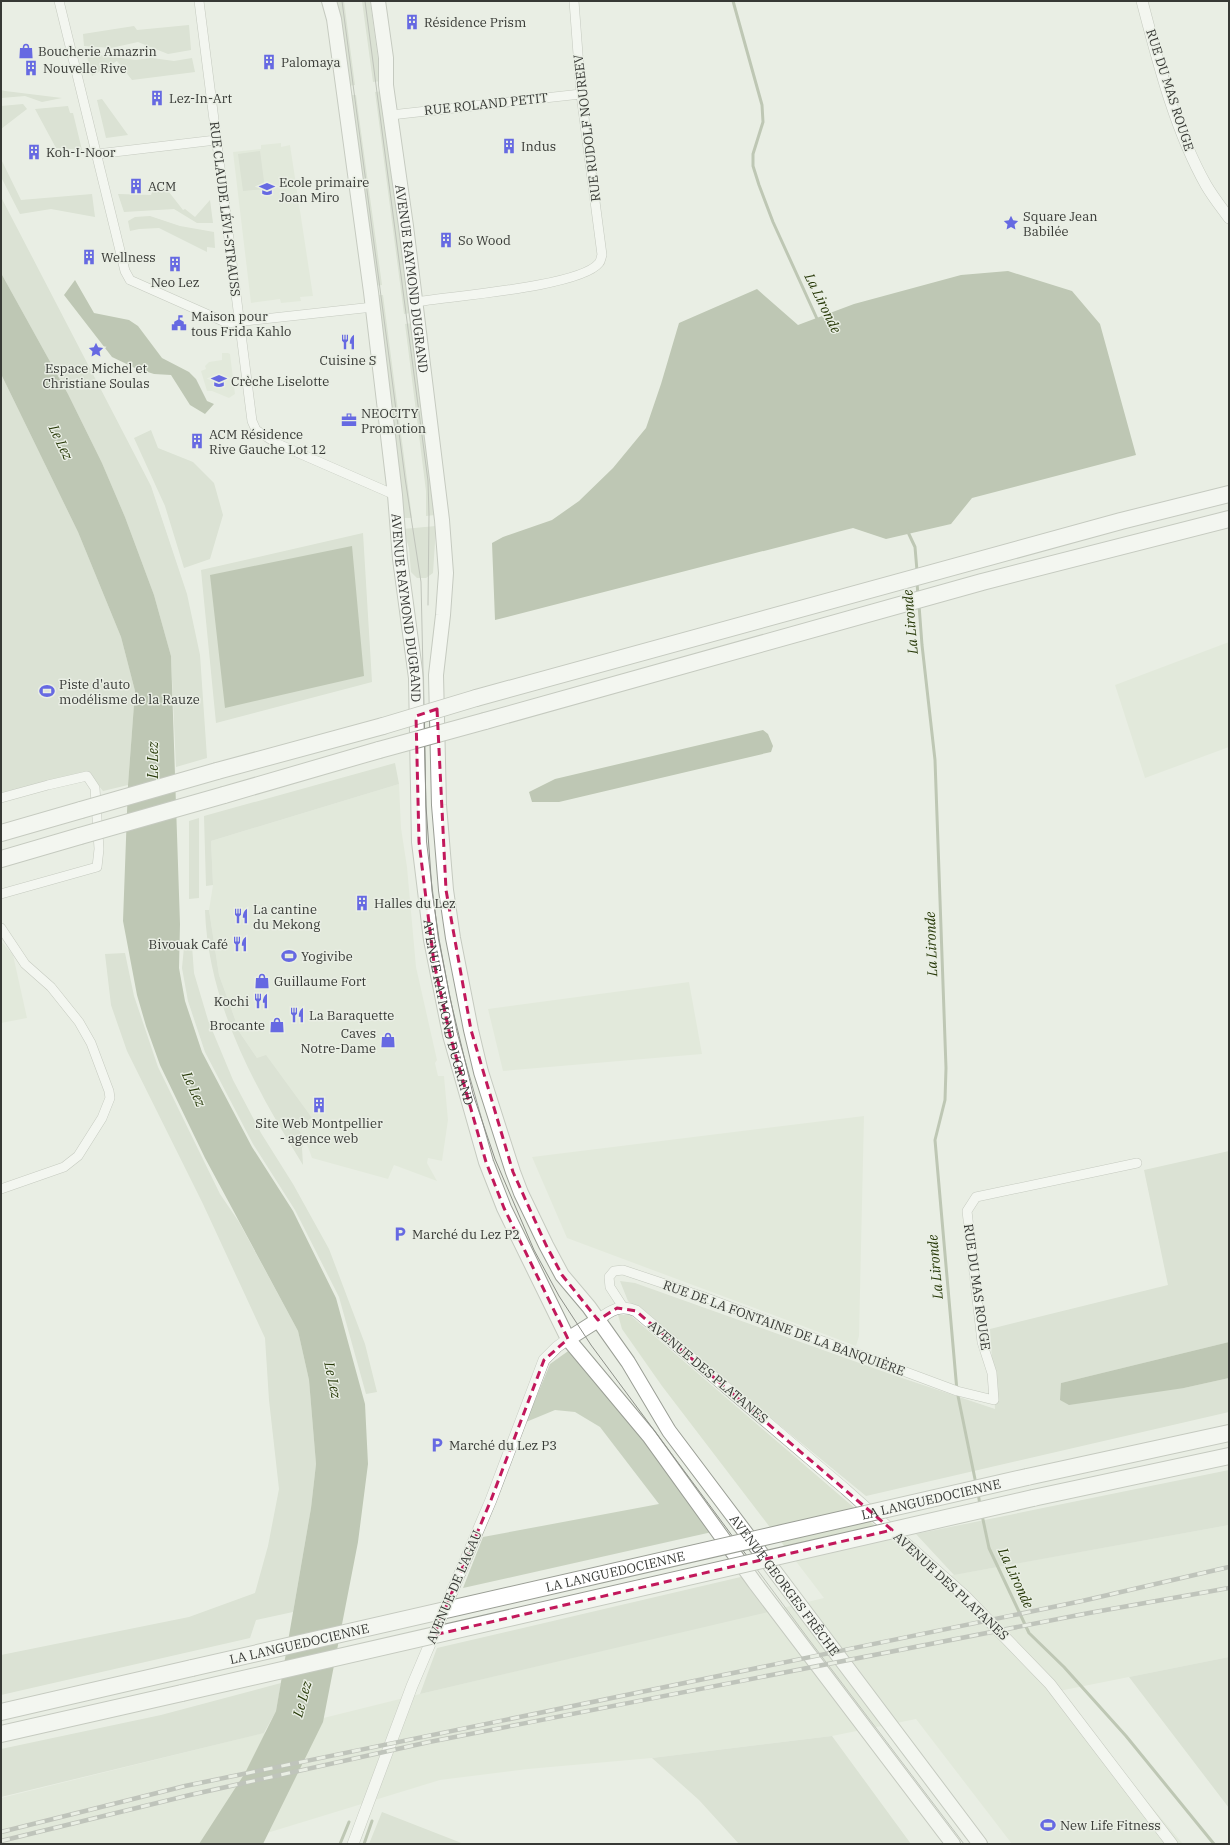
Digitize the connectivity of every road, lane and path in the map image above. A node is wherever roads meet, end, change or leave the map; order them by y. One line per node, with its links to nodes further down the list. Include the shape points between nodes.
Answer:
1 (59, 1): 10 (street)
2 (199, 1): 9 (street, RUE CLAUDE LÉVI-STRAUSS)
3 (329, 1): 13 (main road, AVENUE RAYMOND DUGRAND, via 334,19)
4 (378, 1): 8 (main road, AVENUE RAYMOND DUGRAND)
5 (574, 1): 7 (street, RUE RUDOLF NOUREEV)
6 (1142, 1): 11 (street, RUE DU MAS ROUGE, via 1184,138 1207,186)
7 (580, 94): 8 (street, RUE ROLAND PETIT); 12 (street, RUE RUDOLF NOUREEV, via 602,255 600,263 562,280 511,290)
8 (391, 114): 12 (main road, AVENUE RAYMOND DUGRAND)
9 (216, 140): 10 (street); 14 (street, RUE CLAUDE LÉVI-STRAUSS)
10 (97, 154): 14 (street, via 124,271 130,280 227,323)
11 (1229, 218)
12 (416, 302): 26 (main road, AVENUE RAYMOND DUGRAND, via 438,480 446,573 436,675 440,806 446,890 453,938 481,1072 513,1172)
13 (373, 307): 14 (street); 15 (main road, AVENUE RAYMOND DUGRAND)
14 (239, 323): 15 (street, RUE CLAUDE LÉVI-STRAUSS, via 252,421 256,430 278,444)
15 (395, 494): 25 (main road, AVENUE RAYMOND DUGRAND, via 400,560 416,678 419,842 431,940 450,1035 476,1130)
16 (1229, 494): 19 (highway, bridge, via 476,698)
17 (1229, 519): 20 (highway, bridge, via 870,613)
18 (1, 798): 21 (street, via 87,776 94,788 99,849 97,867)
19 (1, 834)
20 (1, 859)
21 (1, 894)
22 (1, 928): 24 (street, via 25,964 50,987 79,1022 102,1067 110,1098 95,1130 78,1156 70,1163)
23 (1137, 1163): 30 (street, RUE DU MAS ROUGE, via 976,1197 967,1211 982,1342 992,1373)
24 (1, 1189)
25 (504, 1208): 29 (main road, AVENUE GEORGES FRÊCHE)
26 (538, 1228): 28 (main road, AVENUE GEORGES FRÊCHE, via 562,1275)
27 (623, 1307): 28 (street); 30 (street, RUE DE LA FONTAINE DE LA BANQUIÈRE, via 610,1287 609,1277 614,1271 623,1270 704,1296 957,1391); 38 (street, AVENUE DES PLATANES, via 636,1311 699,1364 965,1596 1050,1684)
28 (598, 1320): 29 (main road); 37 (main road, AVENUE GEORGES FRÊCHE, via 628,1362 669,1431)
29 (568, 1339): 35 (street, AVENUE DE L'AGAU, via 544,1360 491,1500 412,1686); 36 (main road, AVENUE GEORGES FRÊCHE, via 649,1436 760,1589)
30 (994, 1400)
31 (1229, 1434): 33 (highway, LA LANGUEDOCIENNE, bridge, via 1027,1477)
32 (1229, 1456): 34 (highway, LA LANGUEDOCIENNE, bridge, via 1033,1498)
33 (1, 1712)
34 (1, 1734)
35 (353, 1844)
36 (953, 1844)
37 (980, 1844)
38 (1172, 1844)

